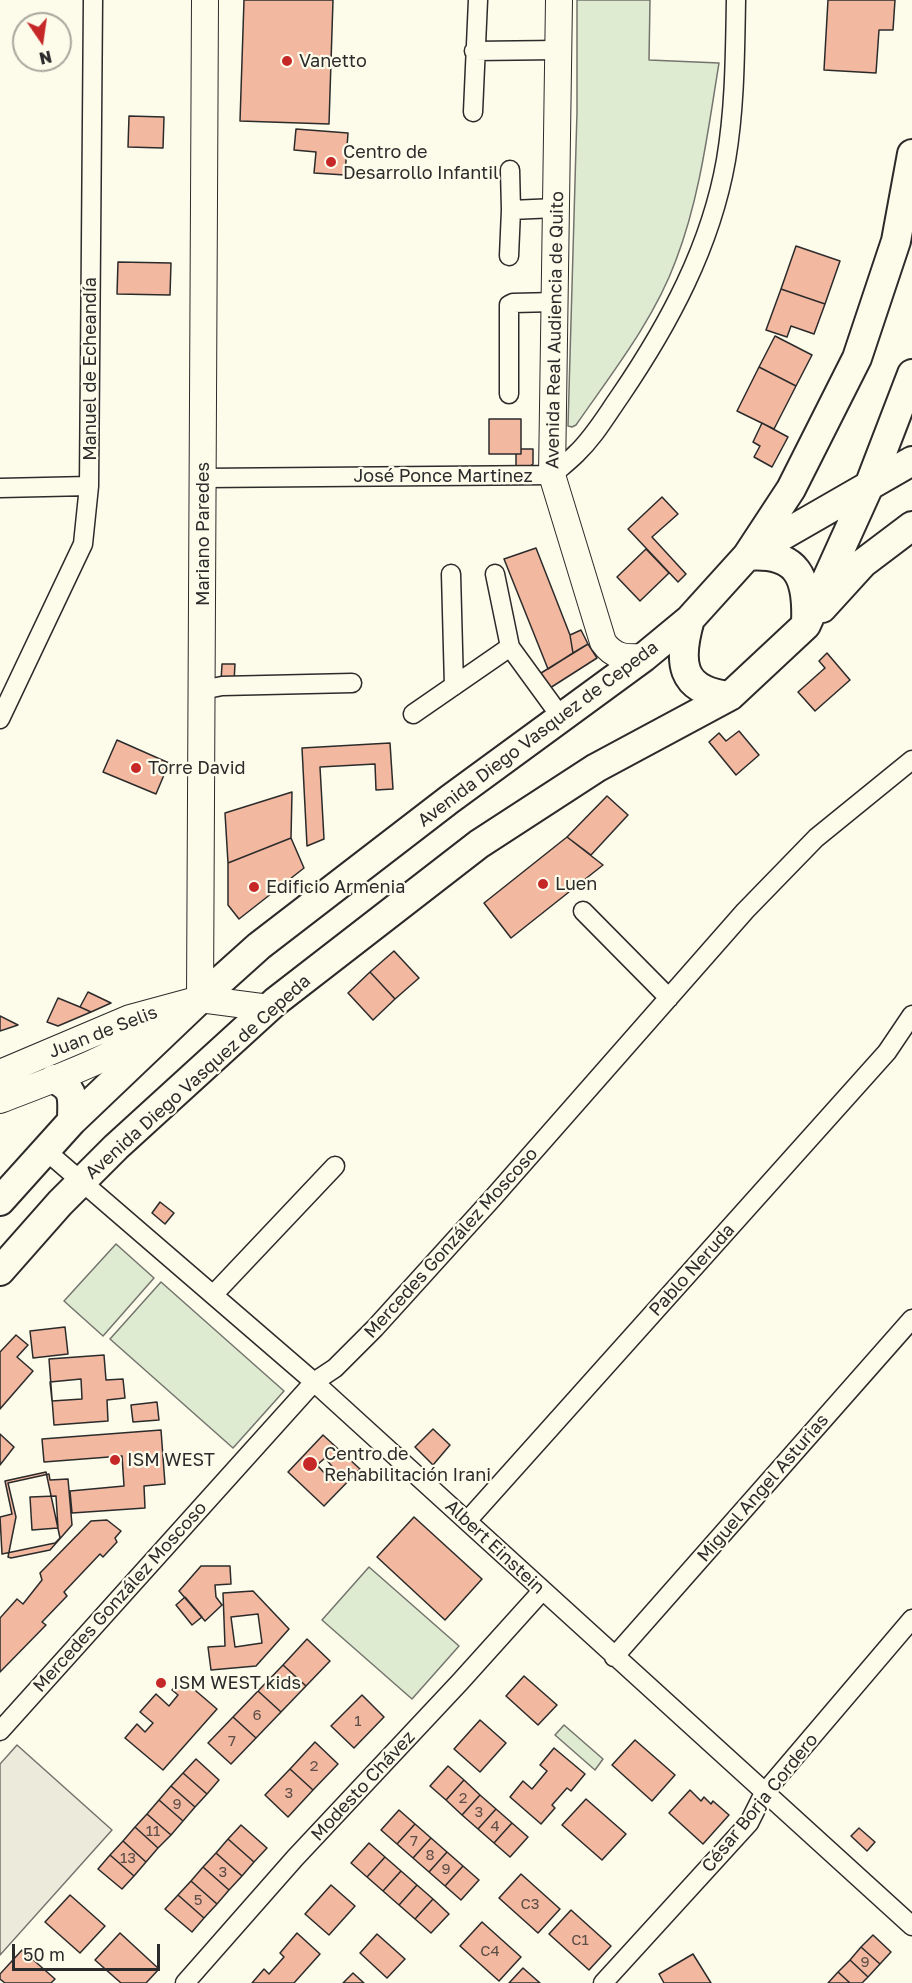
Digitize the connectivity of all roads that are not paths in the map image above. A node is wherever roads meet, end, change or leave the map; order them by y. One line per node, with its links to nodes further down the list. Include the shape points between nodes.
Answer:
1 (93, 0): 20 (street, Manuel de Echeandía)
2 (205, 0): 19 (main road, Mariano Paredes)
3 (478, 0): 7 (street)
4 (559, 0): 6 (main road, Avenida Real Audiencia de Quito)
5 (736, 0): 18 (street, José Ponce Martinez, via 732,114 718,196 706,236 674,307 640,366 591,438)
6 (558, 50): 7 (street); 11 (main road, Avenida Real Audiencia de Quito)
7 (474, 51): 8 (street)
8 (473, 112)
9 (912, 154): 24 (main road, Avenida Diego Vasquez de Cepeda, via 896,241 857,358 791,489)
10 (510, 170): 12 (street)
11 (556, 208): 12 (street); 14 (main road, Avenida Real Audiencia de Quito)
12 (512, 210): 13 (street)
13 (508, 256)
14 (555, 302): 16 (street, via 509,305); 18 (main road, Avenida Real Audiencia de Quito)
15 (912, 374): 21 (main road, Avenida Diego Vasquez de Cepeda)
16 (509, 394)
17 (912, 462): 21 (main road)
18 (552, 475): 19 (street, José Ponce Martinez); 30 (main road, Avenida Real Audiencia de Quito, via 603,642 616,656)
19 (204, 478): 33 (main road, Mariano Paredes)
20 (89, 486): 22 (street); 37 (street, Manuel de Echeandía, via 83,544)
21 (869, 486): 24 (main road); 28 (main road, Avenida Diego Vasquez de Cepeda)
22 (0, 488)
23 (912, 526): 28 (main road, via 863,563)
24 (747, 556): 27 (main road, Avenida Diego Vasquez de Cepeda); 28 (main road, via 766,554 781,558 798,571 807,603)
25 (451, 574): 32 (street)
26 (495, 574): 29 (street)
27 (690, 619): 30 (main road, Avenida Diego Vasquez de Cepeda); 34 (main road, via 684,641 687,673 703,691)
28 (806, 625): 34 (main road, Avenida Diego Vasquez de Cepeda)
29 (510, 647): 32 (street); 36 (street)
30 (644, 657): 36 (main road, Avenida Diego Vasquez de Cepeda)
31 (352, 683): 33 (street, via 222,686)
32 (454, 686): 35 (street)
33 (202, 690): 41 (main road, Mariano Paredes)
34 (730, 696): 42 (main road, Avenida Diego Vasquez de Cepeda, via 596,768 479,844)
35 (413, 714)
36 (561, 717): 41 (main road, Avenida Diego Vasquez de Cepeda, via 260,946)
37 (0, 719)
38 (911, 763): 40 (street, Mercedes González Moscoso, via 816,838 745,910)
39 (583, 911): 40 (street)
40 (669, 998): 55 (street, Mercedes González Moscoso, via 375,1328 335,1368)
41 (200, 999): 42 (main road); 44 (main road, Juan de Selis, via 130,1018); 45 (main road, Juan de Selis, via 138,1042); 47 (main road, Avenida Diego Vasquez de Cepeda)
42 (269, 1008): 50 (main road, Avenida Diego Vasquez de Cepeda)
43 (912, 1015): 56 (street, Pablo Neruda, via 887,1052)
44 (0, 1073)
45 (54, 1079): 46 (main road, Juan de Selis); 47 (main road, via 65,1084 72,1095)
46 (0, 1100)
47 (72, 1120): 48 (main road, Avenida Diego Vasquez de Cepeda)
48 (45, 1150): 50 (street, Albert Einstein); 51 (main road, Avenida Diego Vasquez de Cepeda)
49 (335, 1166): 53 (street)
50 (82, 1181): 52 (main road, Avenida Diego Vasquez de Cepeda); 53 (street, Albert Einstein)
51 (0, 1201)
52 (0, 1271)
53 (213, 1294): 55 (street, Albert Einstein)
54 (912, 1319): 59 (street, Miguel Angel Asturias)
55 (314, 1382): 56 (street, Albert Einstein); 60 (street, Mercedes González Moscoso)
56 (466, 1521): 57 (street, Albert Einstein)
57 (542, 1591): 59 (street, Albert Einstein); 63 (street, Modesto Chávez)
58 (912, 1619): 61 (street, César Borja Cordero)
59 (614, 1657): 61 (street, Albert Einstein)
60 (0, 1731)
61 (764, 1793): 62 (street, Albert Einstein); 64 (street, César Borja Cordero, via 749,1823 697,1867)
62 (912, 1926)
63 (185, 1983)
64 (603, 1983)

